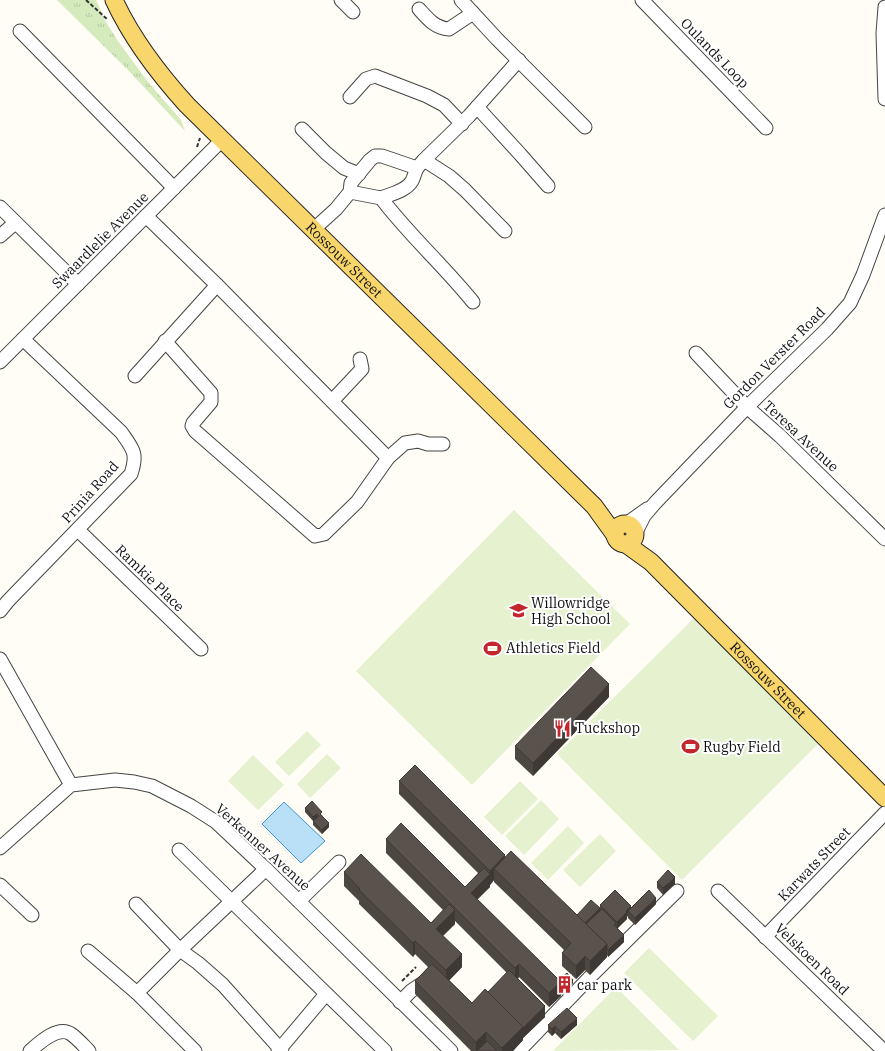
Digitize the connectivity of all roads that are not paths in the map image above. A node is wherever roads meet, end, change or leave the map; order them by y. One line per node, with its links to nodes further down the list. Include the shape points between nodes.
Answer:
1 (114, 0): 18 (main road, Rossouw Street, via 136,41 154,67)
2 (341, 0): 7 (street)
3 (461, 0): 8 (street)
4 (648, 2): 16 (street, Oulands Loop)
5 (885, 7): 12 (street)
6 (419, 9): 8 (street, via 434,25 448,30)
7 (353, 12)
8 (473, 13): 10 (street)
9 (20, 31): 22 (street)
10 (519, 60): 13 (street); 15 (street)
11 (350, 96): 14 (street, via 366,78 375,76 444,105)
12 (885, 99)
13 (477, 107): 14 (street); 21 (street)
14 (462, 124): 19 (street)
15 (585, 127)
16 (766, 128)
17 (302, 129): 20 (street, via 344,168)
18 (222, 140): 22 (street, Swaardlelie Avenue); 29 (main road, Rossouw Street)
19 (420, 164): 20 (street, via 375,156); 24 (street, via 407,186); 30 (street, via 449,176)
20 (359, 174): 23 (street, via 351,183)
21 (548, 186)
22 (174, 188): 27 (street, Swaardlelie Avenue)
23 (350, 192): 24 (street); 29 (street)
24 (381, 198): 34 (street, via 399,222)
25 (0, 207): 28 (street)
26 (885, 215): 42 (street, Gordon Verster Road, via 850,303)
27 (146, 216): 32 (street, Swaardlelie Avenue); 33 (street)
28 (15, 223): 31 (street); 32 (street)
29 (314, 229): 46 (main road, Rossouw Street, via 594,506)
30 (505, 231)
31 (0, 236)
32 (78, 284): 35 (street, Swaardlelie Avenue)
33 (217, 285): 36 (street); 41 (street)
34 (473, 302)
35 (23, 339): 39 (street, Swaardlelie Avenue); 45 (street, Prinia Road, via 120,432 131,445 134,454 135,462 131,474)
36 (165, 341): 40 (street); 44 (street, via 211,393 210,402 193,423 195,431 315,536 324,534 357,502)
37 (696, 353): 42 (street, Teresa Avenue)
38 (360, 359): 41 (street, via 362,369)
39 (0, 362)
40 (135, 376)
41 (332, 401): 44 (street)
42 (748, 407): 46 (street, Gordon Verster Road); 47 (street, Teresa Avenue)
43 (443, 444): 44 (street, via 405,442)
44 (388, 458)
45 (78, 530): 48 (street, Prinia Road); 49 (street, Ramkie Place)
46 (627, 533): 52 (main road, Rossouw Street, via 651,562)
47 (883, 533)
48 (0, 611)
49 (201, 649)
50 (0, 659): 51 (street)
51 (71, 785): 54 (street); 57 (street, Verkenner Avenue, via 115,780 152,786 216,822)
52 (885, 798)
53 (885, 813): 65 (street, Karwats Street)
54 (0, 848)
55 (179, 850): 61 (street)
56 (339, 862): 62 (street)
57 (266, 869): 61 (street); 62 (street, Verkenner Avenue)
58 (0, 885): 64 (street)
59 (677, 891): 78 (street)
60 (718, 891): 65 (street, Velskoen Road)
61 (232, 900): 66 (street); 70 (street)
62 (299, 901): 71 (street, Verkenner Avenue)
63 (136, 904): 66 (street)
64 (32, 915)
65 (766, 937): 79 (street, Velskoen Road)
66 (180, 950): 68 (street); 72 (street, via 198,962 222,985)
67 (88, 951): 68 (street)
68 (137, 993): 75 (street)
69 (436, 993): 71 (street, via 423,983)
70 (326, 994): 72 (street); 76 (street)
71 (400, 1002): 77 (street, Verkenner Avenue)
72 (280, 1050)
73 (30, 1051): 74 (street, via 61,1031 70,1033)
74 (89, 1051)
75 (196, 1051)
76 (385, 1051)
77 (451, 1051)
78 (519, 1051)
79 (884, 1051)

